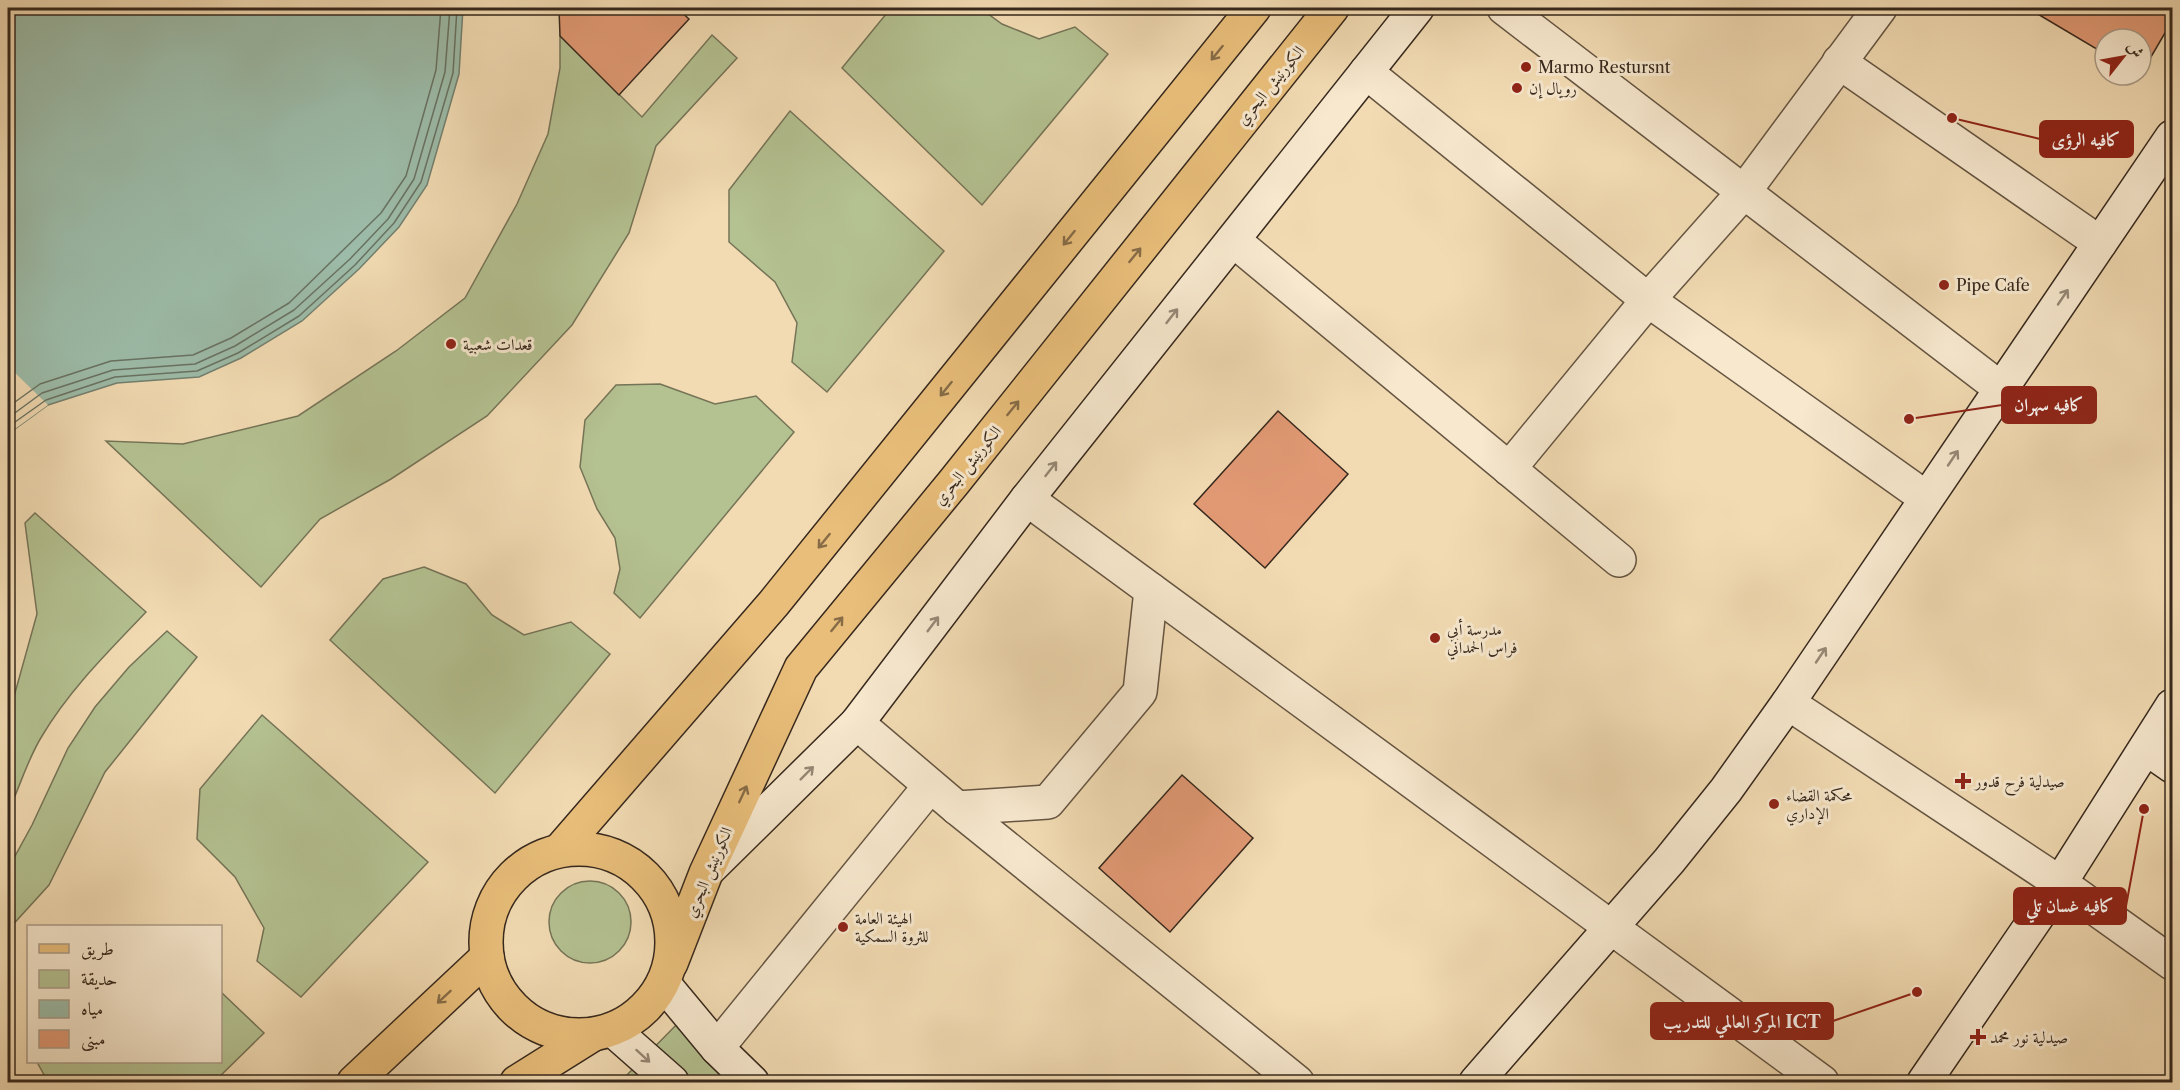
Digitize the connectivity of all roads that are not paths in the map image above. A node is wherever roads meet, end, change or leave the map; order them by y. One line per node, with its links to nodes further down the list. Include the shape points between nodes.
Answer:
1 (1254, 8): 26 (main road, one-way to 26, via 774,603)
2 (1332, 8): 27 (main road, الكورنيش البحري, one-way to 2, via 801,668)
3 (1417, 8): 7 (street)
4 (1504, 8): 9 (street)
5 (1880, 8): 6 (street)
6 (1839, 62): 9 (street); 11 (street)
7 (1366, 72): 10 (street); 12 (street)
8 (2172, 137): 11 (street)
9 (1743, 194): 12 (street); 13 (street)
10 (1233, 240): 14 (street); 16 (street, one-way to 10)
11 (2100, 243): 13 (street, one-way to 11)
12 (1648, 300): 14 (street); 15 (street)
13 (2000, 388): 15 (street, one-way to 13)
14 (1509, 469): 17 (street)
15 (1926, 498): 19 (street, one-way to 15)
16 (1027, 499): 18 (street); 21 (street, one-way to 16)
17 (1619, 560)
18 (1151, 590): 25 (street, via 1140,692 1048,802); 29 (street)
19 (1788, 703): 28 (street); 29 (street, via 1726,790)
20 (2172, 706): 22 (street)
21 (857, 723): 24 (street); 27 (street, one-way to 21)
22 (2146, 748): 23 (street); 28 (street)
23 (2172, 766)
24 (930, 786): 25 (street); 34 (street)
25 (957, 808): 39 (street)
26 (560, 850): 30 (main road, via 520,869 504,886 492,908 486,932); 32 (main road, via 584,848 607,852 646,877 669,917 673,940)
27 (706, 873): 32 (main road, الكورنيش البحري)
28 (2060, 883): 31 (street); 42 (street)
29 (1611, 928): 40 (street); 41 (street)
30 (487, 957): 33 (main road, via 496,984 513,1008 536,1025 563,1034); 35 (main road, one-way to 35)
31 (2172, 963)
32 (667, 973): 33 (main road, via 651,1003 633,1019); 34 (street)
33 (603, 1032): 36 (main road); 37 (street, one-way to 37)
34 (717, 1048): 38 (street)
35 (354, 1083)
36 (517, 1083)
37 (672, 1083)
38 (752, 1083)
39 (1297, 1083)
40 (1476, 1083)
41 (1822, 1083)
42 (1924, 1083)

